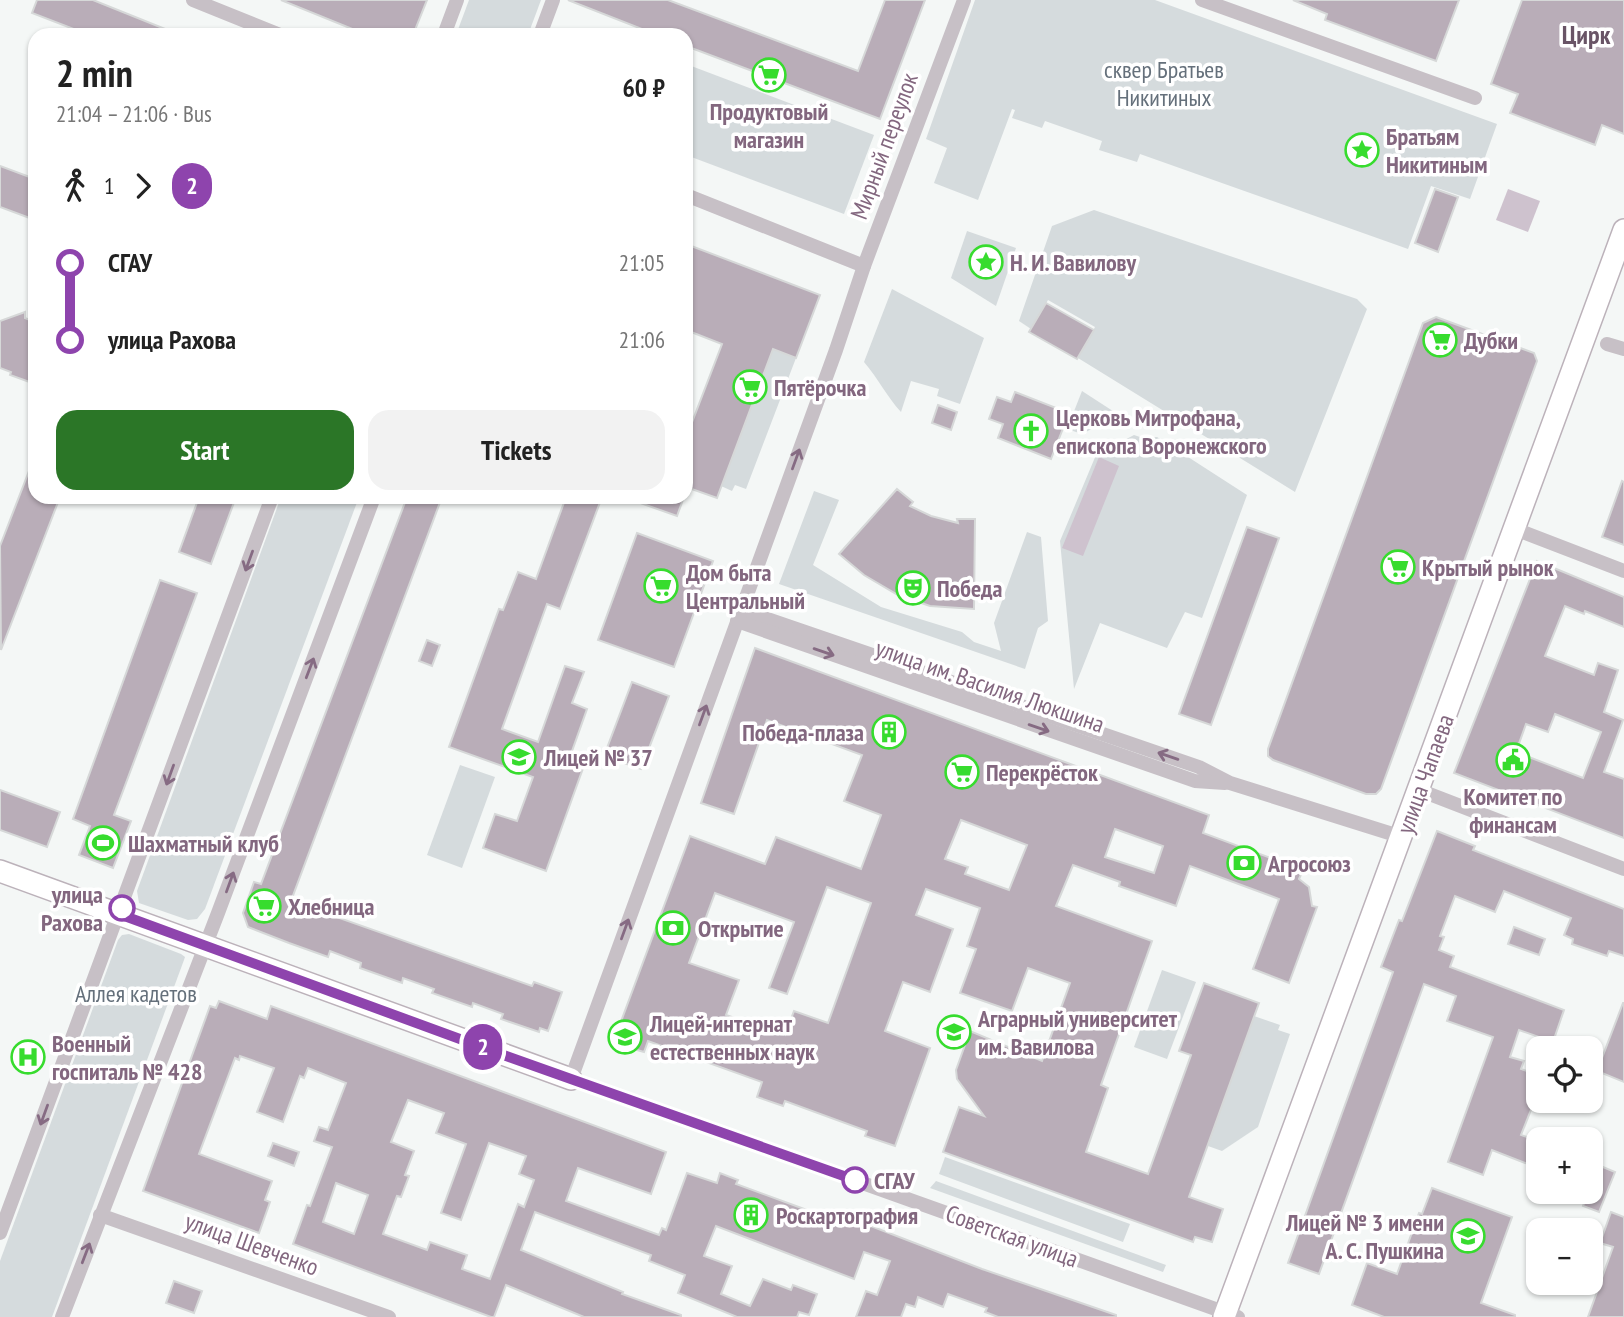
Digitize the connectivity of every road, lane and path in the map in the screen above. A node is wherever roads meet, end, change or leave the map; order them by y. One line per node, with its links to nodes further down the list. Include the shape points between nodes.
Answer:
1 (192, 0): 6 (street)
2 (457, 0): 7 (street)
3 (552, 0): 8 (street)
4 (964, 0): 12 (street, Мирный переулок)
5 (1202, 0): 9 (street)
6 (262, 28)
7 (447, 28)
8 (542, 28)
9 (1475, 98)
10 (693, 198): 12 (street)
11 (1624, 230): 17 (street, улица Чапаева)
12 (864, 266): 19 (street, Мирный переулок, one-way to 12)
13 (1607, 344): 14 (street)
14 (1624, 349)
15 (269, 504): 24 (street, one-way to 24)
16 (371, 504): 25 (street, one-way to 16)
17 (1515, 529): 18 (street); 20 (street, улица Чапаева)
18 (1624, 570)
19 (739, 616): 21 (street, улица им. Василия Люкшина, via 1195,781 1230,783); 26 (street, Мирный переулок, one-way to 19)
20 (1419, 790): 21 (street, улица Чапаева); 22 (street)
21 (1402, 837): 29 (street, улица Чапаева)
22 (1624, 869)
23 (0, 871): 24 (street, Советская улица)
24 (119, 914): 25 (street, Советская улица); 28 (street, one-way to 28)
25 (205, 945): 26 (street, Советская улица); 27 (street)
26 (571, 1079): 29 (street, Советская улица)
27 (100, 1215): 30 (street, one-way to 27); 31 (street, улица Шевченко)
28 (0, 1233)
29 (1229, 1316)
30 (62, 1317)
31 (389, 1317)

